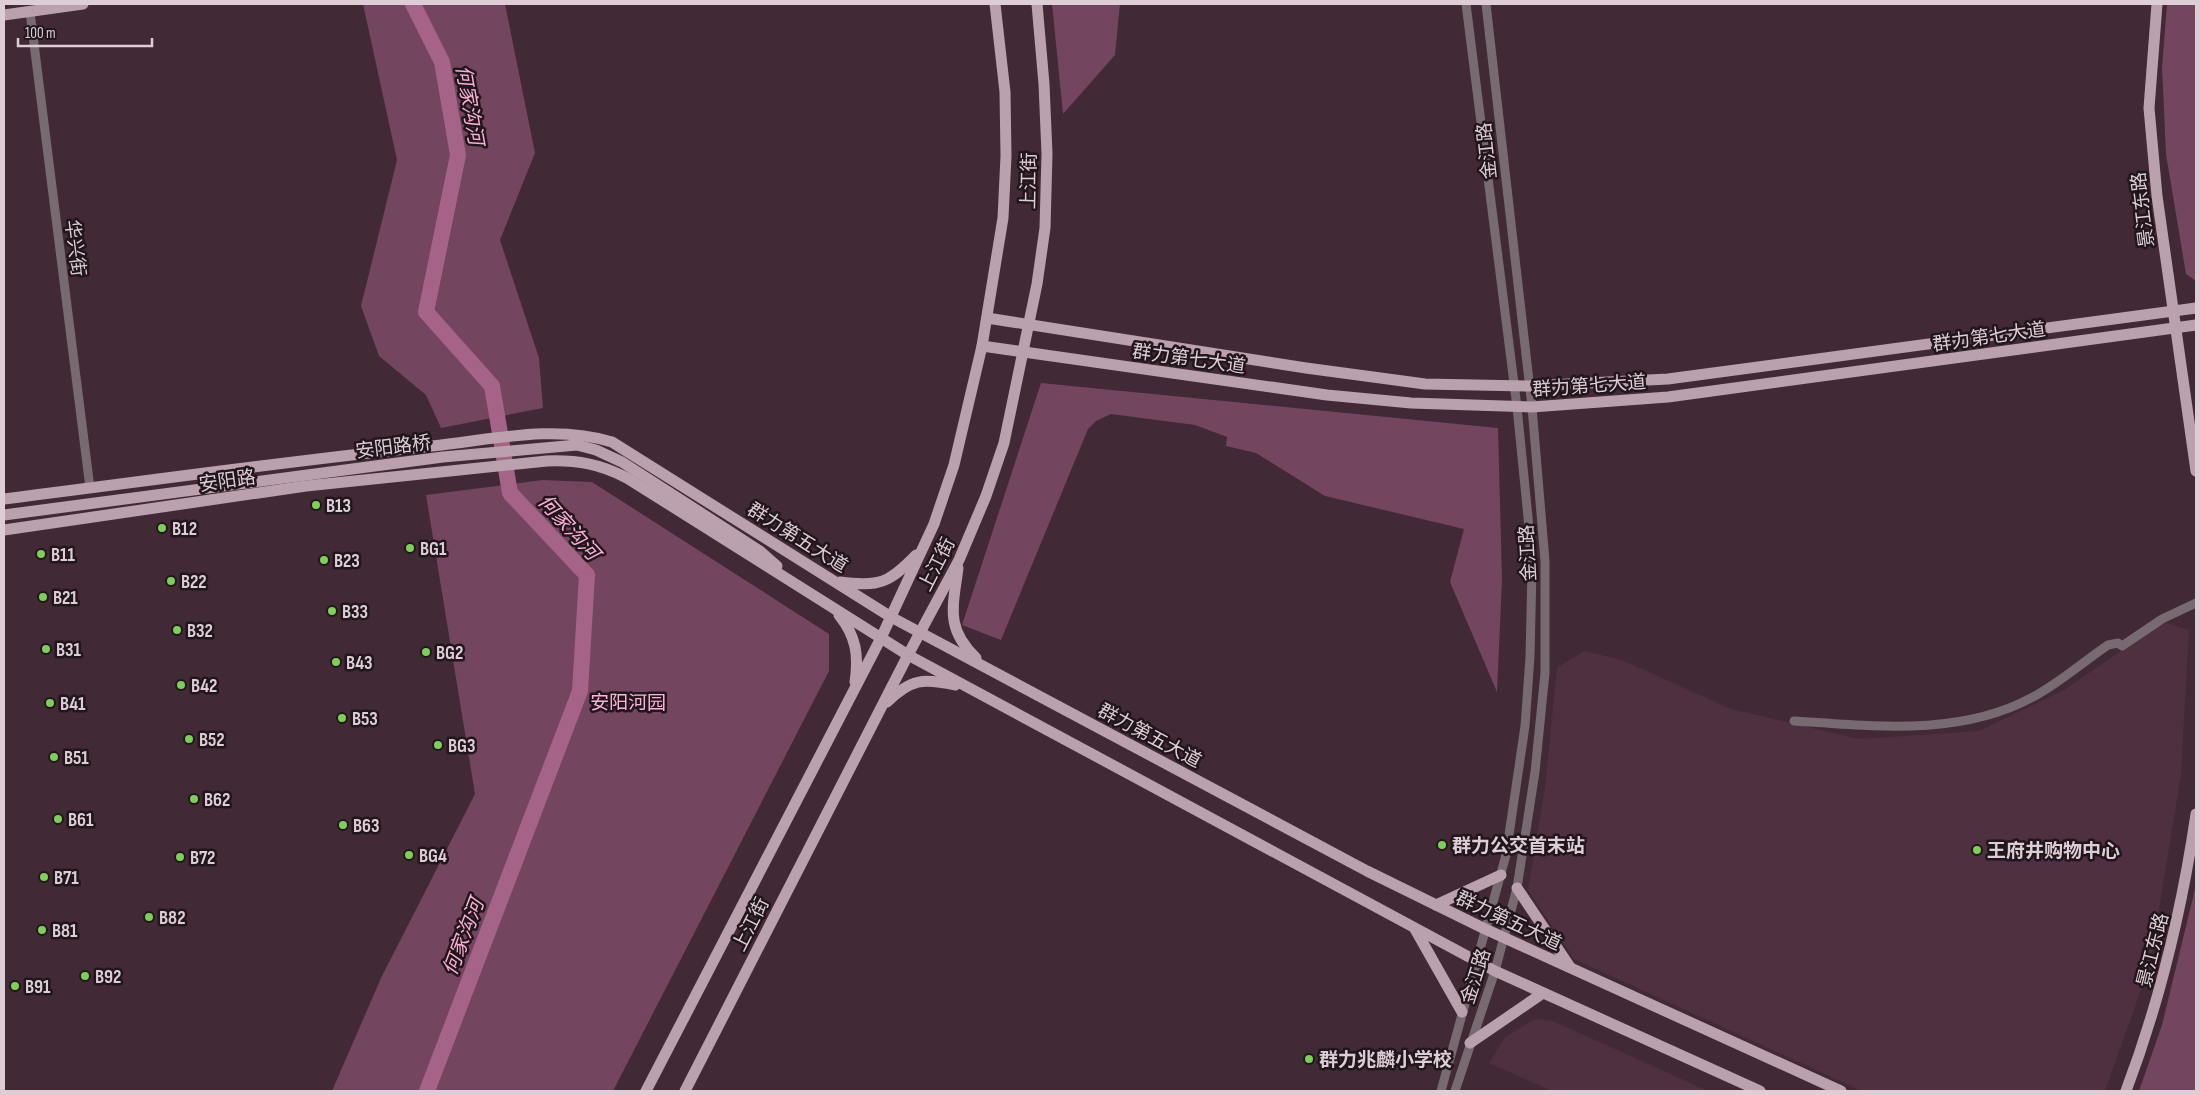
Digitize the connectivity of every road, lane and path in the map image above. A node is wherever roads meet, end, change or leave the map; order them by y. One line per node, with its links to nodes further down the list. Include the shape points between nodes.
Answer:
1 (83, 4): 7 (main road)
2 (995, 4): 11 (main road, 上江街, via 1002,58 1006,156 1003,218)
3 (1036, 4): 13 (main road, 上江街, via 1047,154 1045,228)
4 (1466, 4): 17 (street, 金江路)
5 (1486, 4): 18 (street, 金江路)
6 (2157, 4): 10 (main road, 景江东路, via 2149,108)
7 (30, 12): 8 (main road); 23 (street, 华兴街)
8 (4, 15)
9 (2196, 308): 10 (main road, 群力第七大道)
10 (2173, 312): 14 (main road, 景江东路); 18 (main road, 群力第七大道, via 1668,379)
11 (987, 318): 13 (main road, 群力第七大道); 15 (main road, 上江街)
12 (2196, 325): 14 (main road, 群力第七大道)
13 (1029, 326): 16 (main road, 上江街); 17 (main road, 群力第七大道, via 1425,384)
14 (2175, 328): 19 (main road, 群力第七大道, via 1668,397); 22 (main road, 景江东路)
15 (982, 346): 16 (main road, 群力第七大道); 27 (main road, 上江街, via 954,465)
16 (1023, 352): 20 (main road, 群力第七大道, via 1327,395); 28 (main road, 上江街, via 1004,444)
17 (1514, 386): 18 (main road, 群力第七大道); 20 (street, 金江路)
18 (1529, 386): 19 (street, 金江路)
19 (1532, 407): 20 (main road, 群力第七大道); 44 (street, 金江路, via 1545,562 1545,673 1536,772)
20 (1517, 408): 43 (street, 金江路, via 1532,570 1530,657 1522,753)
21 (449, 444): 23 (main road, 安阳路); 29 (main road, 群力第五大道, via 547,434 581,434 612,442)
22 (2196, 471)
23 (90, 488): 24 (main road, 安阳路)
24 (4, 500)
25 (4, 515): 30 (main road, 安阳路桥, via 443,457 577,445 622,462 760,551)
26 (4, 530): 30 (main road, 安阳路, via 306,486 548,461 581,461 611,470)
27 (923, 549): 29 (main road, via 902,570 882,583 861,585); 33 (main road, 上江街)
28 (959, 560): 34 (main road, 上江街); 37 (main road, via 952,620 964,647)
29 (835, 581): 33 (main road, 群力第五大道)
30 (802, 589): 32 (main road)
31 (2196, 603): 41 (street, via 2162,619 2122,646 2118,643 2108,645 2033,697 1992,715 1941,724 1886,727)
32 (833, 608): 35 (main road); 39 (main road, via 856,641 858,662)
33 (891, 617): 34 (main road, 群力第五大道); 35 (main road, 上江街)
34 (920, 633): 36 (main road, 上江街); 37 (main road, 群力第五大道)
35 (881, 638): 36 (main road); 39 (main road, 上江街)
36 (908, 654): 38 (main road); 40 (main road, 上江街)
37 (986, 668): 45 (main road, 群力第五大道)
38 (970, 688): 40 (main road, via 940,681 912,682); 46 (main road)
39 (854, 691): 55 (main road, 上江街)
40 (880, 709): 56 (main road, 上江街)
41 (1794, 721)
42 (2196, 814): 61 (main road, 景江东路, via 2185,884 2165,970)
43 (1501, 875): 45 (main road); 47 (street, 金江路)
44 (1518, 888): 48 (street, 金江路); 50 (main road)
45 (1436, 905): 47 (main road, 群力第五大道)
46 (1415, 929): 49 (main road); 53 (main road)
47 (1485, 929): 48 (main road, 群力第五大道); 49 (street, 金江路)
48 (1505, 938): 50 (main road, 群力第五大道); 51 (street, 金江路)
49 (1476, 962): 51 (main road); 53 (street, 金江路)
50 (1571, 968): 60 (main road, 群力第五大道)
51 (1495, 971): 52 (main road); 54 (street, 金江路)
52 (1543, 993): 54 (main road); 59 (main road)
53 (1462, 1012): 57 (street, 金江路)
54 (1470, 1043): 58 (street, 金江路)
55 (646, 1091)
56 (685, 1091)
57 (1441, 1091)
58 (1455, 1091)
59 (1760, 1091)
60 (1840, 1091)
61 (2126, 1091)

